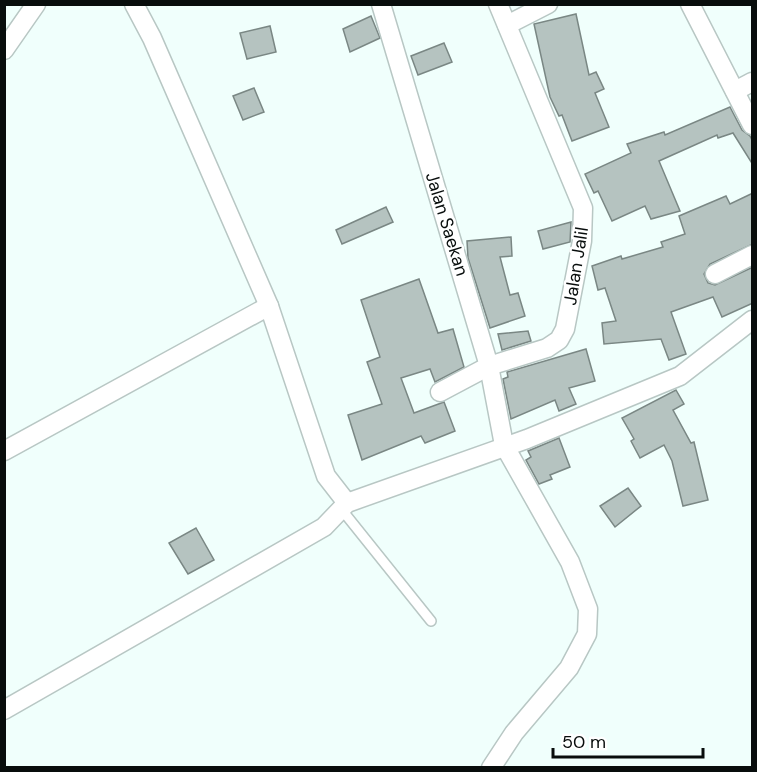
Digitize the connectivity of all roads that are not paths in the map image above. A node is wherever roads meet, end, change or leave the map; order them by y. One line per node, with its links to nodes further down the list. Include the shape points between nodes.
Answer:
1 (36, 4): 8 (street)
2 (134, 4): 14 (street)
3 (381, 4): 16 (street, Jalan Saekan)
4 (498, 4): 7 (street, Jalan Jalil)
5 (548, 4): 7 (street)
6 (690, 4): 10 (street)
7 (507, 25): 16 (street, Jalan Jalil, via 578,194 583,222 565,329 559,340 547,348)
8 (4, 50)
9 (753, 82): 10 (street)
10 (735, 91): 11 (street)
11 (753, 125)
12 (753, 255): 13 (street)
13 (714, 274)
14 (268, 306): 19 (street); 20 (street, via 326,476)
15 (753, 320): 18 (street, via 684,374 527,439)
16 (489, 366): 17 (street, Jalan Jalil); 18 (street, Jalan Saekan)
17 (440, 392)
18 (504, 444): 20 (street); 23 (street, Jalan Saekan, via 570,562 588,609 587,634 568,668 514,733)
19 (4, 451)
20 (345, 507): 21 (lane); 22 (street, via 324,527)
21 (431, 621)
22 (4, 710)
23 (491, 768)

